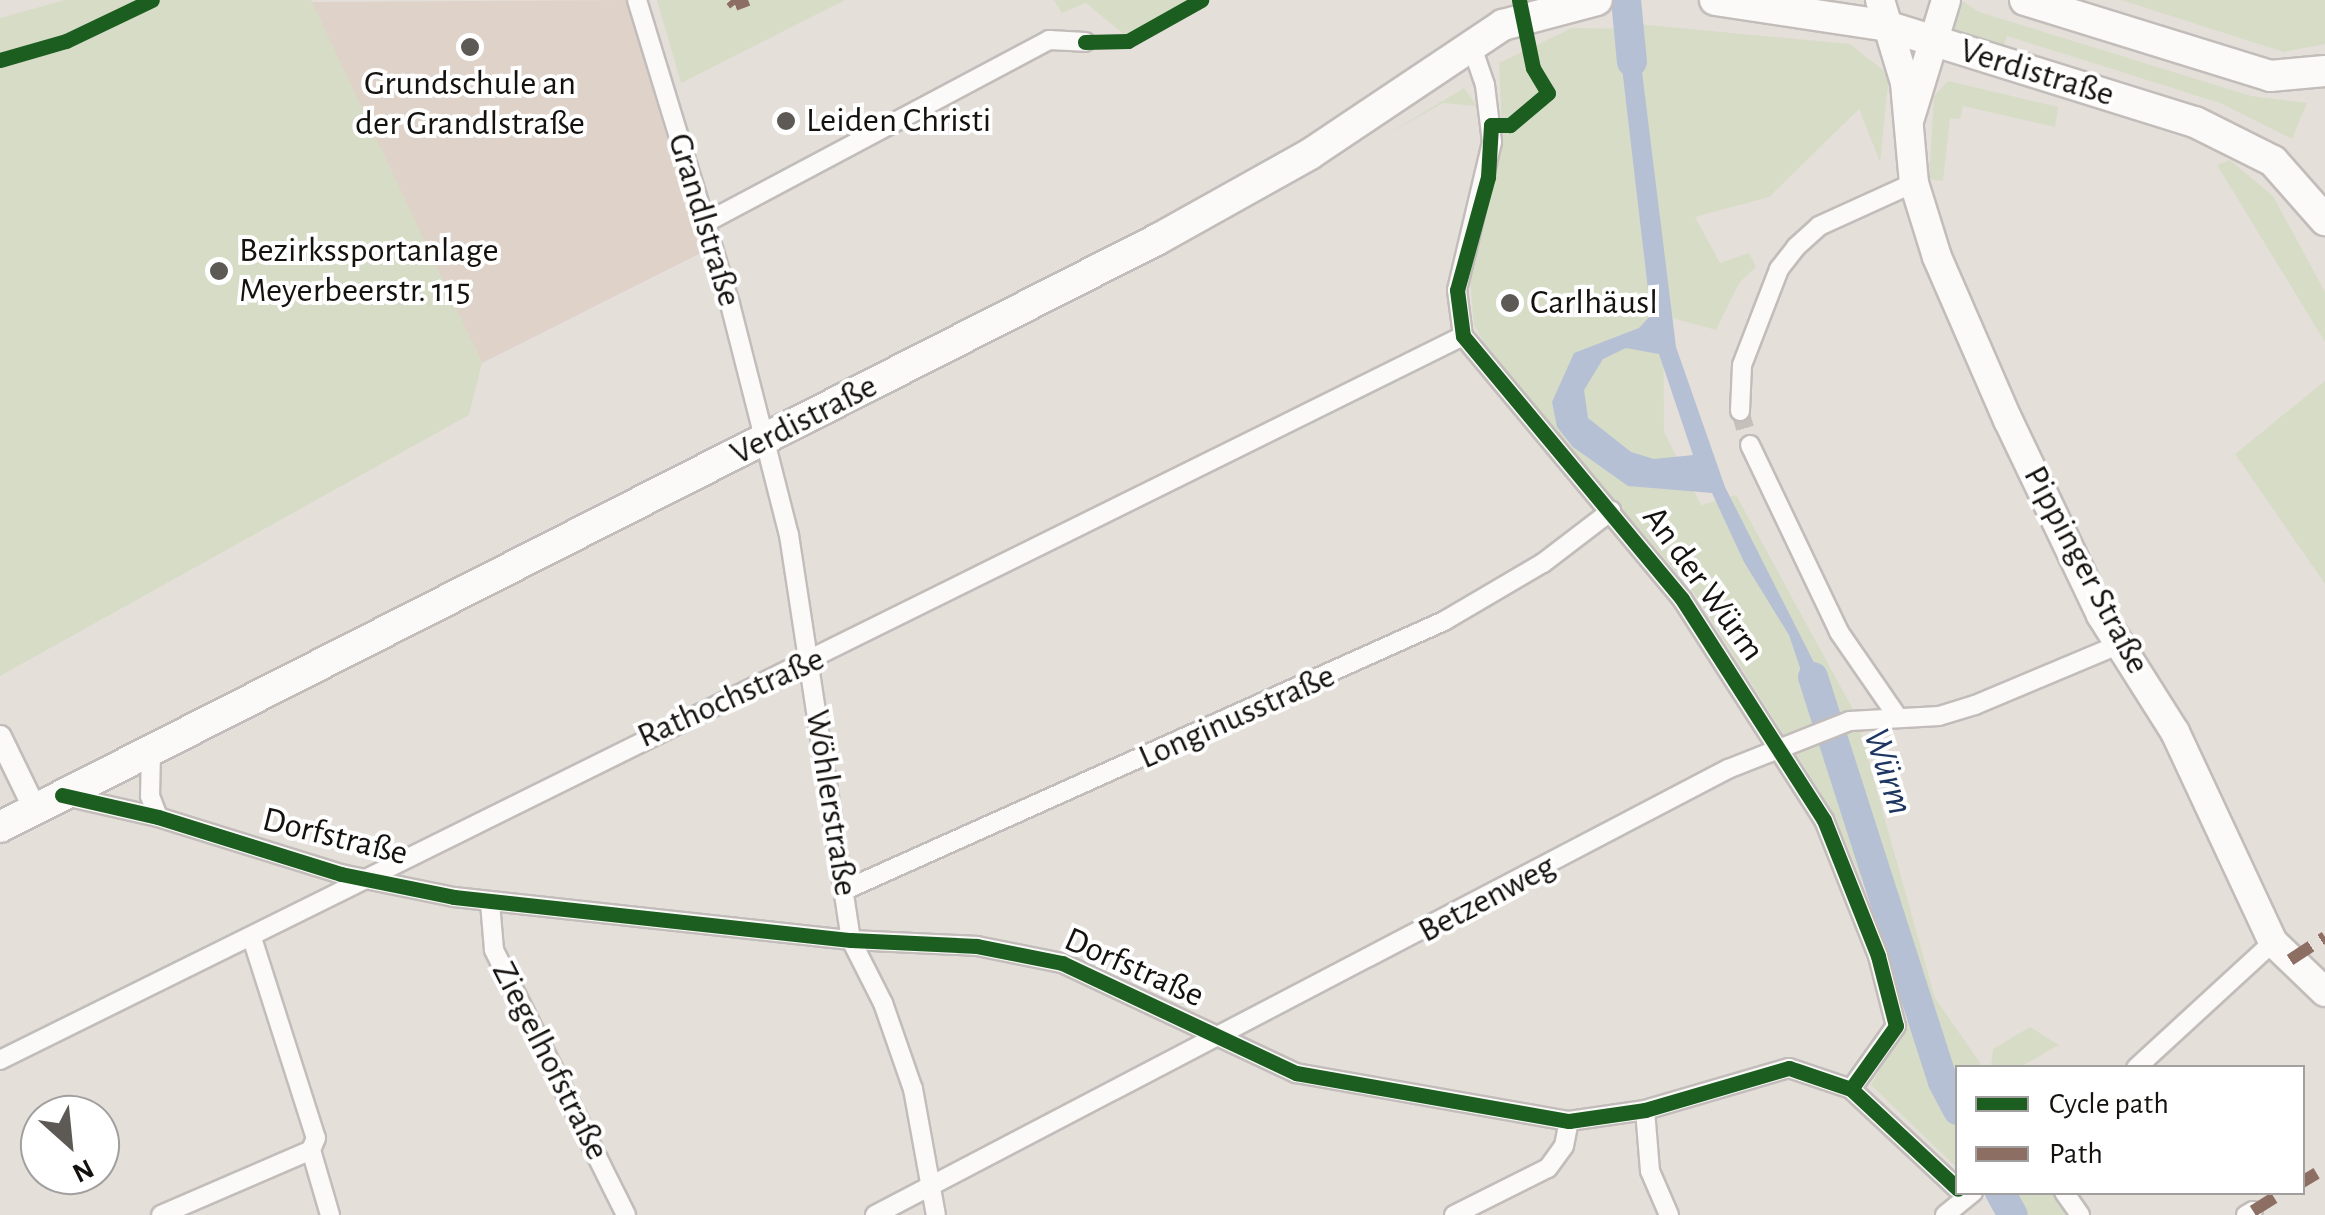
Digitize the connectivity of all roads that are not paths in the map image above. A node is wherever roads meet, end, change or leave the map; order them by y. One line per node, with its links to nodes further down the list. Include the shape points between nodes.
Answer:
1 (638, 0): 16 (street, Grandlstraße)
2 (1597, 0): 9 (main road, Verdistraße, via 1534,14)
3 (1714, 0): 6 (main road, Verdistraße)
4 (1946, 0): 8 (main road, Pippinger Straße)
5 (2025, 0): 10 (main road, Verdistraße, via 2270,76)
6 (1882, 12): 8 (main road, Verdistraße); 11 (main road, Pippinger Straße)
7 (1085, 42): 16 (street, via 1049,40)
8 (1936, 42): 11 (main road, Pippinger Straße); 15 (main road, Verdistraße, via 2238,138 2284,172)
9 (1470, 44): 17 (street, via 1486,85 1492,142 1457,290); 19 (main road, Verdistraße, via 1263,180)
10 (2325, 71)
11 (1910, 119): 13 (main road, Pippinger Straße)
12 (2325, 175): 14 (main road)
13 (1914, 183): 18 (street, via 1818,226 1796,248 1780,269 1742,366); 22 (main road, Pippinger Straße, via 1937,256 2008,420)
14 (2325, 192)
15 (2325, 220)
16 (705, 223): 19 (street, Grandlstraße)
17 (1463, 336): 21 (street, An der Würm); 23 (street, Rathochstraße)
18 (1740, 411)
19 (763, 441): 23 (street, Wöhlerstraße, via 789,536); 27 (main road, Verdistraße)
20 (1750, 444): 24 (street, via 1839,632)
21 (1611, 511): 26 (street, An der Würm, via 1682,598); 32 (street, Longinusstraße, via 1543,563 1444,621)
22 (2120, 644): 24 (street, Betzenweg, via 1976,706 1938,716); 36 (main road, Pippinger Straße, via 2174,732)
23 (810, 664): 31 (street, Rathochstraße, via 493,810); 32 (street, Wöhlerstraße)
24 (1897, 716): 26 (street, Betzenweg, via 1850,721)
25 (0, 737): 28 (street)
26 (1776, 748): 38 (street, Betzenweg); 41 (street, An der Würm, via 1824,820 1844,866 1896,1026)
27 (151, 750): 28 (main road, Verdistraße); 29 (street, via 150,796)
28 (48, 802): 29 (street, Dorfstraße); 30 (main road, Verdistraße)
29 (158, 817): 31 (street, Dorfstraße)
30 (0, 827)
31 (372, 879): 33 (street, Dorfstraße); 34 (street, Rathochstraße)
32 (845, 890): 35 (street, Wöhlerstraße)
33 (490, 903): 35 (street, Dorfstraße); 50 (street, Ziegelhofstraße, via 494,950)
34 (252, 938): 39 (street, Rathochstraße); 44 (street, via 316,1138)
35 (851, 940): 38 (street, Dorfstraße, via 977,946 1062,962); 45 (street, Wöhlerstraße, via 884,1003 913,1089)
36 (2272, 942): 37 (main road, Pippinger Straße); 40 (street)
37 (2325, 992)
38 (1220, 1040): 43 (street, Dorfstraße, via 1296,1073); 45 (street, Betzenweg)
39 (0, 1060)
40 (2139, 1065)
41 (1850, 1090): 42 (street, Dorfstraße, via 1788,1068); 46 (street, Dorfstraße)
42 (1645, 1110): 43 (street, Dorfstraße); 54 (street, via 1650,1170)
43 (1570, 1121): 53 (street, via 1564,1146 1548,1168)
44 (310, 1150): 48 (street); 49 (street)
45 (933, 1185): 51 (street, Betzenweg); 52 (street, Wöhlerstraße)
46 (1955, 1185)
47 (1962, 1195): 55 (street)
48 (161, 1215)
49 (330, 1215)
50 (626, 1215)
51 (876, 1215)
52 (936, 1215)
53 (1454, 1215)
54 (1668, 1215)
55 (1946, 1215)

